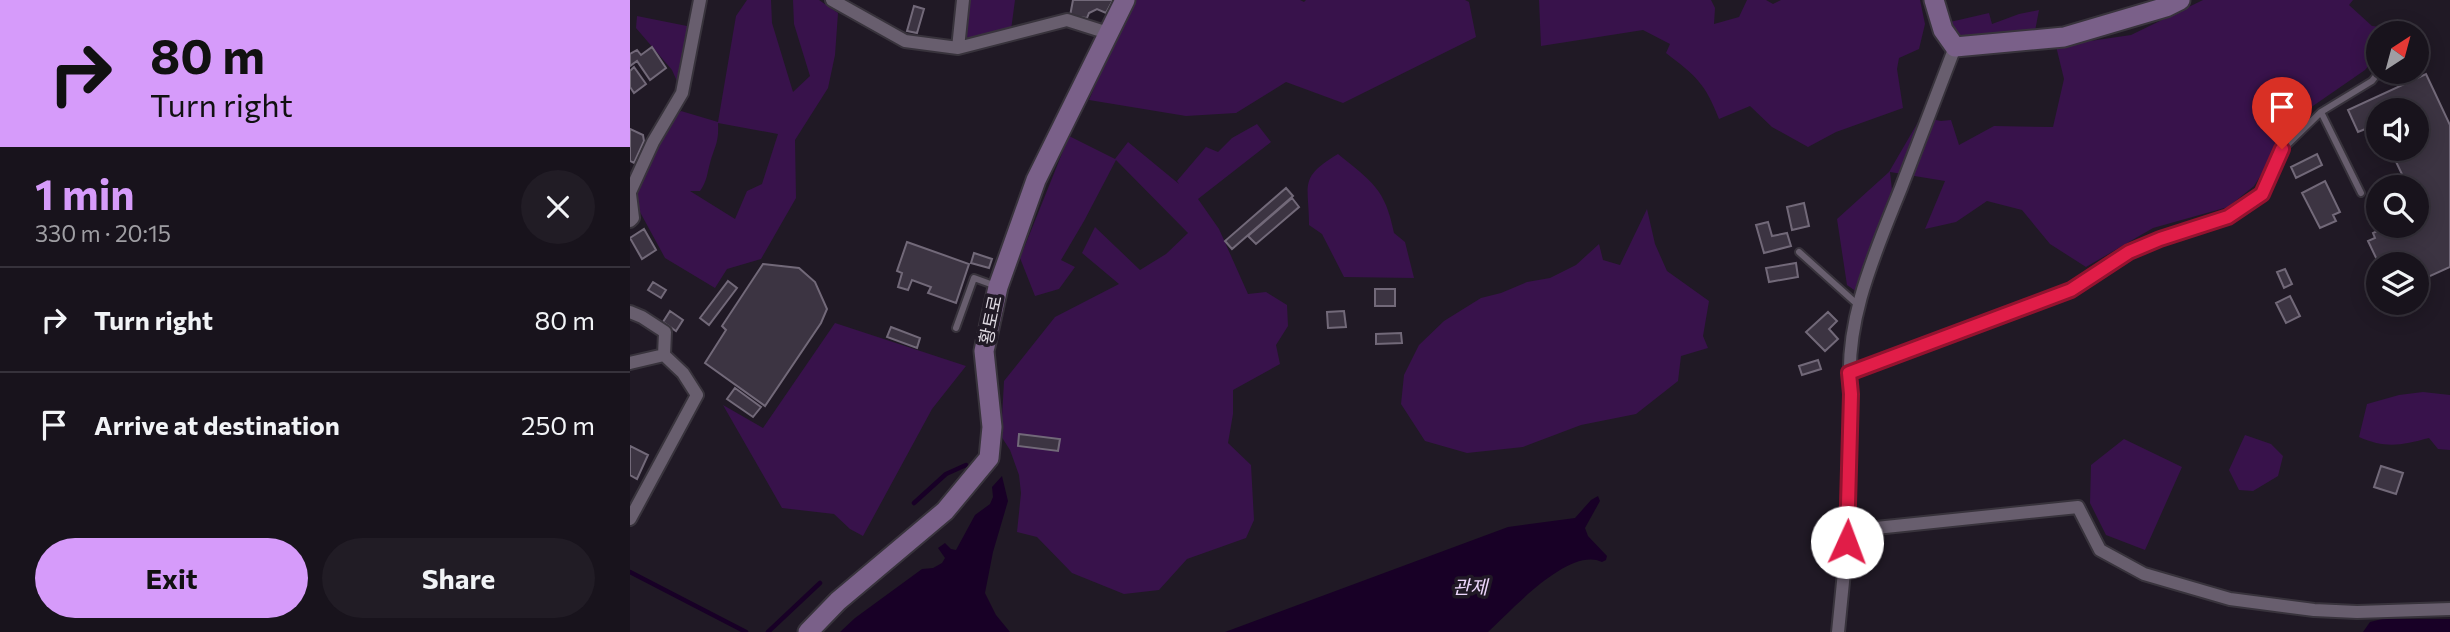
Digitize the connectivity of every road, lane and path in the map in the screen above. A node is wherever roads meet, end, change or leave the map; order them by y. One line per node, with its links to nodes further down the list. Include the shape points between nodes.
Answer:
1 (700, 0): 12 (street, via 682,93)
2 (832, 0): 9 (street, via 905,41)
3 (963, 0): 9 (street)
4 (1125, 0): 7 (main road, 황토로)
5 (1934, 0): 8 (main road, via 1943,30)
6 (2180, 0): 8 (main road, via 2064,37)
7 (1108, 33): 9 (street, via 1068,20); 16 (main road, 황토로, via 1036,180)
8 (1955, 47): 17 (street)
9 (958, 48)
10 (2367, 84): 11 (lane)
11 (2321, 112): 13 (lane); 22 (lane, via 2282,149 2262,194 2228,217 2129,252 2060,295)
12 (630, 193): 14 (street)
13 (2361, 193)
14 (630, 221)
15 (1799, 252): 17 (lane)
16 (998, 287): 19 (lane, via 974,278); 26 (main road, 황토로, via 984,351 992,427 989,458 945,511)
17 (1858, 305): 22 (street)
18 (630, 312): 20 (street, via 665,332)
19 (956, 328)
20 (664, 355): 21 (street); 23 (street, via 697,395)
21 (630, 363)
22 (1849, 373): 24 (street)
23 (630, 519)
24 (1847, 531): 25 (street, via 2077,508 2100,550 2144,574 2230,599 2324,611); 27 (street)
25 (2450, 609)
26 (808, 632)
27 (1838, 632)

